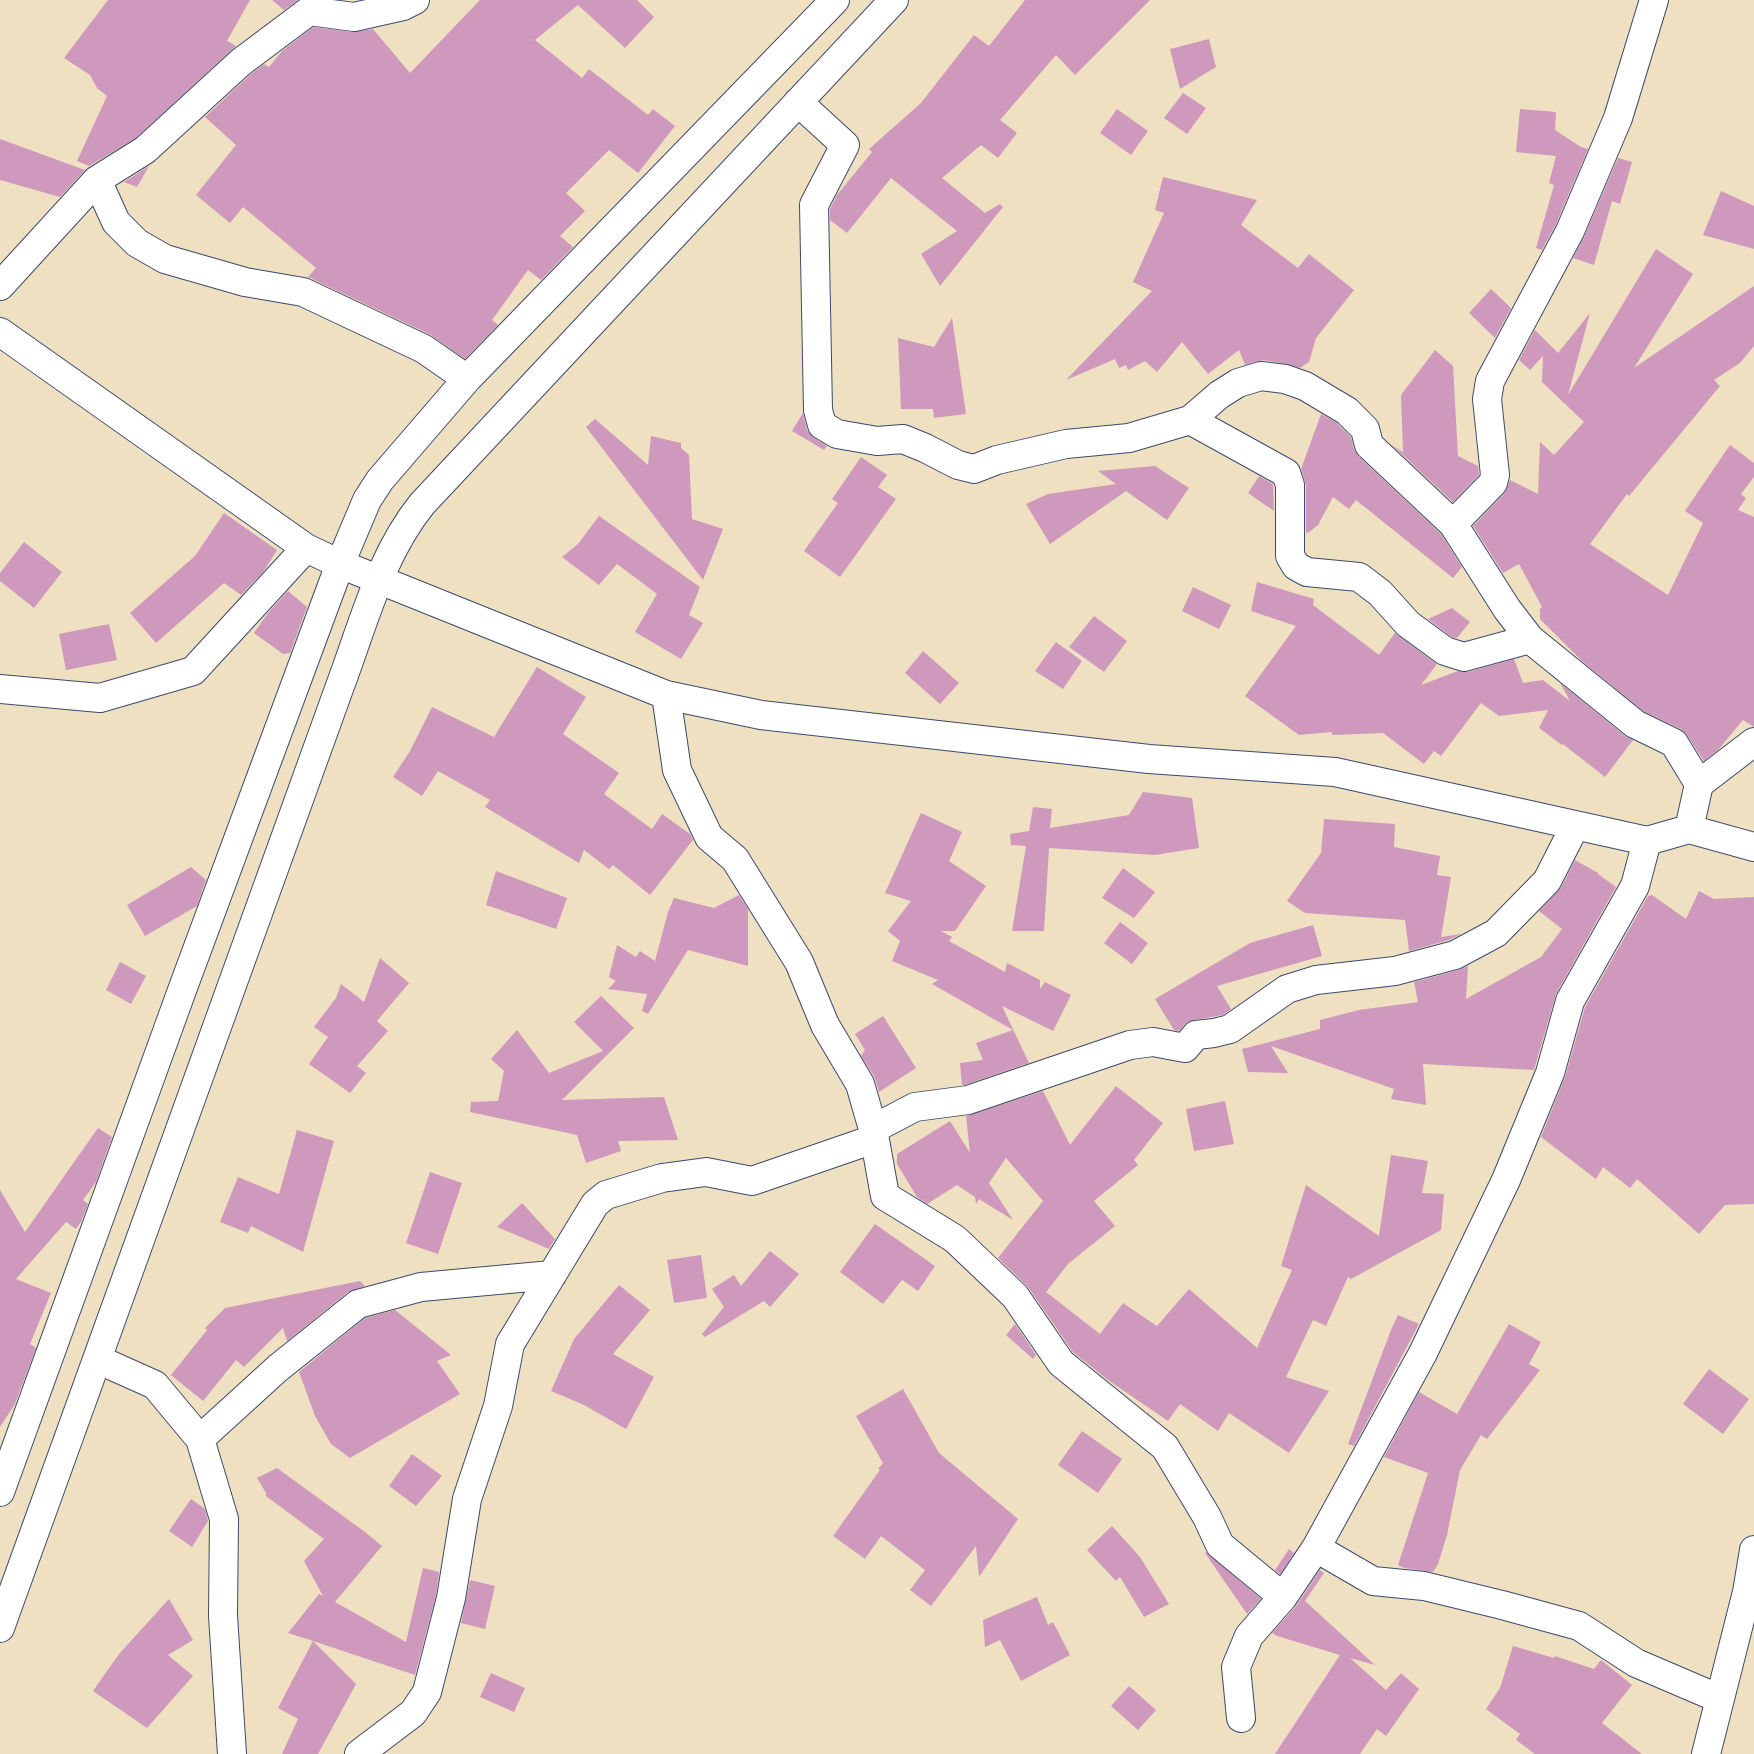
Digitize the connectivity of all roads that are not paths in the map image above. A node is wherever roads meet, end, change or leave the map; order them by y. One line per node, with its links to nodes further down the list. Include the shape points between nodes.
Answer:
1 (415, 0): 6 (street, via 403,6 354,17 309,11 241,62 145,150)
2 (835, 0): 9 (street)
3 (894, 0): 5 (street)
4 (1654, 0): 11 (street, via 1618,118 1574,222 1490,381 1487,399 1495,475 1493,483)
5 (798, 102): 10 (street, via 845,145 814,205 818,410 822,425 837,434 877,441 903,439 958,465 974,469 997,460 1066,444 1129,438); 14 (street, via 422,504 398,538)
6 (97, 180): 7 (street); 9 (street, via 116,222 137,243 165,259 245,282 303,292 424,348)
7 (0, 286)
8 (0, 332): 12 (street)
9 (467, 379): 13 (street, via 380,480 367,500)
10 (1190, 420): 11 (street, via 1219,394 1238,383 1262,376 1306,386 1347,411 1365,429 1369,446); 15 (street, via 1286,473 1290,485 1290,556 1296,566 1308,572 1359,577 1380,593 1408,624 1444,651 1464,657)
11 (1453, 524): 15 (street, via 1507,610)
12 (306, 548): 13 (street); 16 (street, via 193,671 100,698)
13 (340, 564): 14 (street); 28 (street)
14 (380, 579): 17 (street); 26 (street)
15 (1530, 639): 19 (street, via 1635,724 1674,743)
16 (0, 689)
17 (666, 695): 20 (street, via 761,714 1149,759 1335,772); 24 (street, via 677,770 709,837 735,859 799,962 825,1025 860,1084)
18 (1754, 742): 19 (street)
19 (1699, 784): 21 (street)
20 (1575, 826): 22 (street); 24 (street, via 1547,881 1496,933 1455,955 1395,971 1316,980 1287,989 1230,1029 1196,1034 1185,1048 1153,1042 1130,1045 968,1100 915,1108)
21 (1689, 829): 22 (street); 23 (street)
22 (1646, 841): 29 (street, via 1635,886 1570,1001 1550,1073 1506,1180 1423,1353)
23 (1754, 847)
24 (873, 1134): 25 (street, via 752,1181 706,1172 662,1178 606,1195 586,1217); 31 (street, via 885,1196 955,1239 1015,1296 1061,1363 1165,1447 1220,1545)
25 (552, 1275): 27 (street, via 420,1287 358,1304 278,1368); 36 (street, via 510,1344 498,1406 467,1499 451,1598 427,1692 413,1713)
26 (98, 1359): 27 (street, via 155,1385); 32 (street)
27 (200, 1439): 35 (street, via 224,1520 223,1616)
28 (0, 1492)
29 (1316, 1548): 31 (street); 33 (street, via 1373,1581 1424,1586 1579,1626 1636,1663)
30 (1754, 1550): 33 (street, via 1747,1592)
31 (1283, 1597): 34 (street, via 1249,1636 1236,1667)
32 (0, 1628)
33 (1720, 1699): 37 (street)
34 (1241, 1718)
35 (232, 1754)
36 (360, 1754)
37 (1706, 1754)

